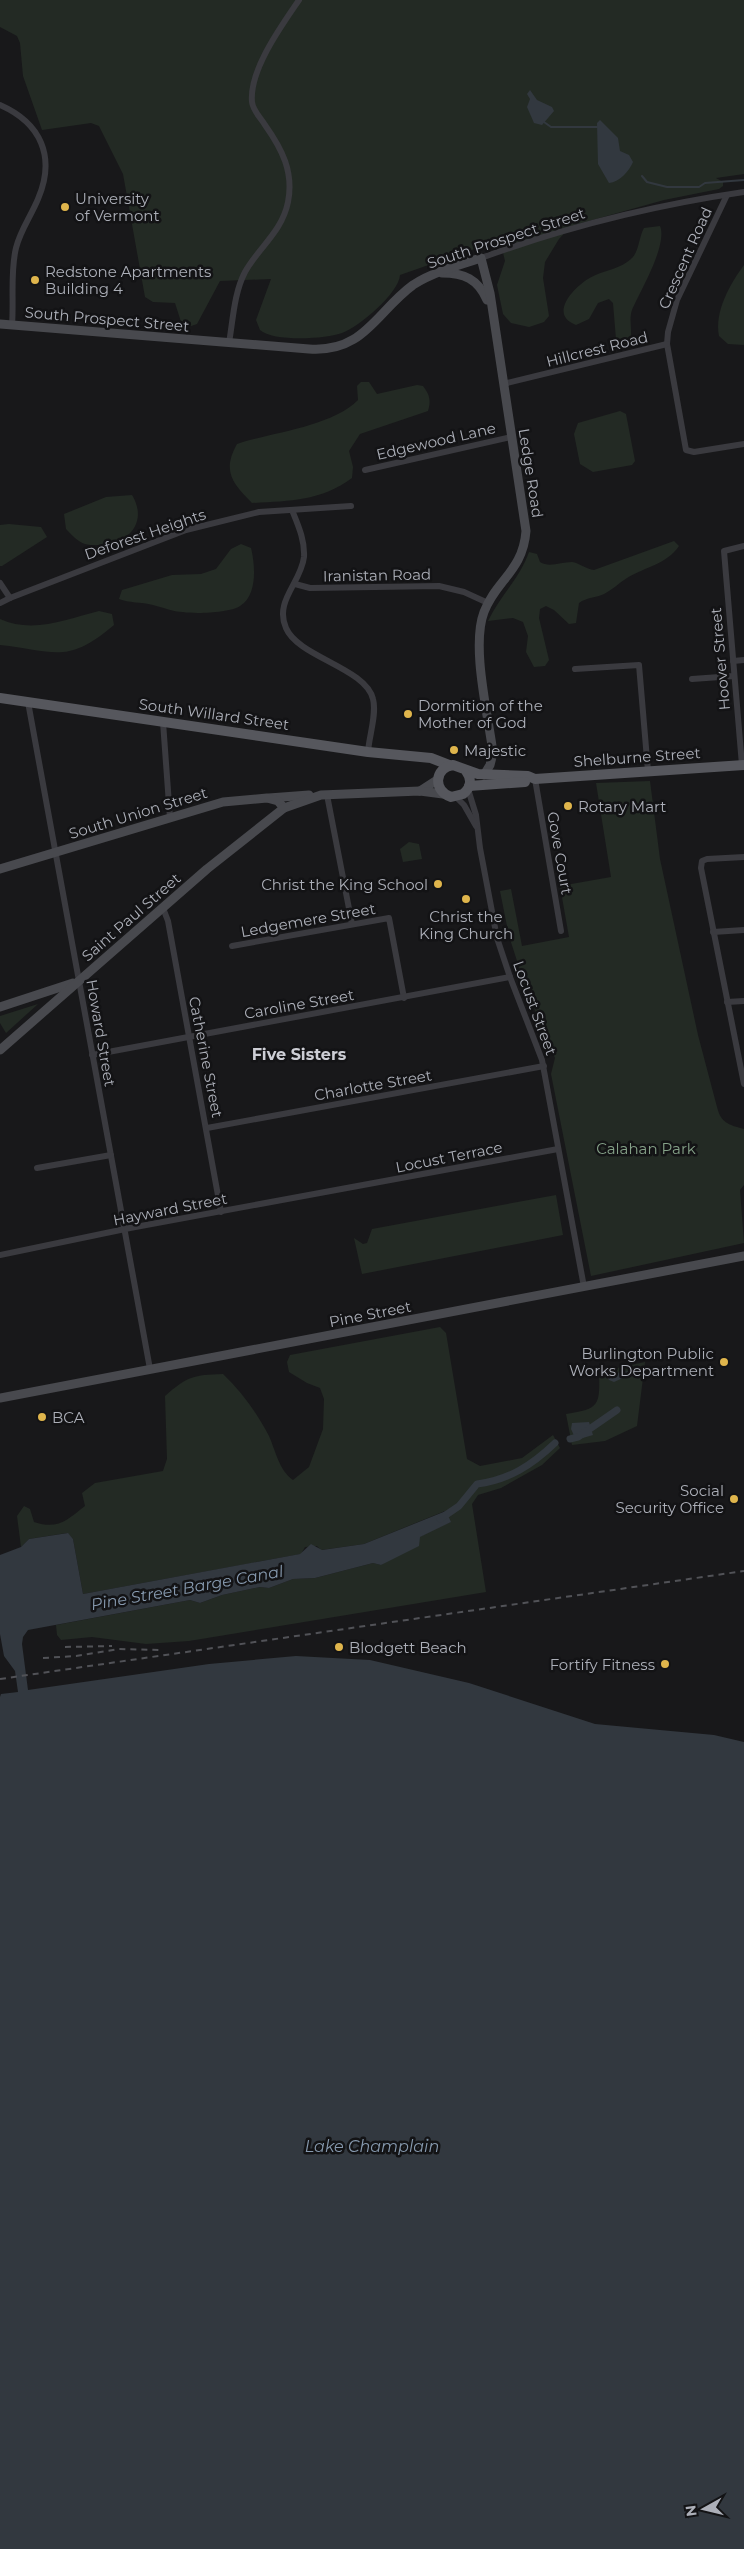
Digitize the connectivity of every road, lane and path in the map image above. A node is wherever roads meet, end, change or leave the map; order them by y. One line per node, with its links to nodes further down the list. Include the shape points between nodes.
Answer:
1 (299, 0): 10 (street, via 268,50 252,95 255,110 287,162 289,201 281,225 242,279)
2 (0, 106): 9 (street, via 20,116 33,128 40,138 44,158 41,190 15,249)
3 (744, 192): 4 (street, South Prospect Street)
4 (727, 195): 5 (street, South Prospect Street, via 639,211); 11 (street, Crescent Road, via 677,300)
5 (481, 258): 6 (main road, South Prospect Street); 7 (main road, Ledge Road)
6 (440, 273): 7 (main road, Ledge Road, via 470,277 479,285); 10 (main road, South Prospect Street, via 414,285 367,331 336,347 316,350)
7 (490, 306): 12 (main road, Ledge Road)
8 (0, 324): 9 (main road, South Prospect Street)
9 (12, 325): 10 (main road, South Prospect Street)
10 (230, 343)
11 (667, 344): 12 (street, Hillcrest Road, via 521,383); 14 (street, Crescent Road, via 686,450 694,452)
12 (506, 384): 13 (main road, Ledge Road)
13 (511, 437): 15 (street, Edgewood Lane); 23 (main road, Ledge Road, via 524,511 525,538 517,564)
14 (744, 444)
15 (365, 470)
16 (352, 506): 17 (street, Deforest Heights)
17 (292, 510): 20 (street, via 304,550); 21 (street, Deforest Heights, via 258,512 186,530)
18 (744, 546): 25 (street, Hoover Street, via 724,550)
19 (0, 583): 21 (street)
20 (295, 584): 23 (street, Iranistan Road, via 310,588 439,586 464,592); 32 (street, via 284,604 287,632 296,642 350,674 372,696)
21 (10, 598): 22 (street, Deforest Heights)
22 (0, 603)
23 (488, 603): 33 (main road, Ledge Road, via 480,624 479,640)
24 (744, 660): 25 (street)
25 (733, 661): 27 (street, Hoover Street)
26 (575, 669): 38 (street, via 639,665)
27 (734, 676): 28 (street); 36 (street, Hoover Street)
28 (692, 679)
29 (0, 698): 30 (main road, South Willard Street)
30 (28, 702): 31 (main road, South Willard Street); 52 (street, Howard Street)
31 (163, 722): 32 (main road, South Willard Street); 50 (street)
32 (368, 752): 34 (main road, South Willard Street)
33 (493, 753): 39 (main road, Ledge Road); 41 (main road, Ledge Road)
34 (423, 758): 35 (main road, South Willard Street); 40 (main road, via 432,765)
35 (449, 765): 37 (main road, Shelburne Street); 40 (main road)
36 (743, 765): 38 (main road, Shelburne Street)
37 (466, 770): 39 (main road, Shelburne Street); 43 (main road, via 470,778)
38 (648, 771): 42 (main road, Shelburne Street)
39 (484, 775): 41 (main road, Shelburne Street)
40 (438, 778): 44 (main road); 45 (main road)
41 (498, 778): 42 (main road, Shelburne Street, via 528,776); 43 (main road, Shelburne Street)
42 (534, 779): 58 (street, Gove Court)
43 (469, 787): 47 (main road, Shelburne Street); 51 (street, Locust Street)
44 (420, 791): 45 (main road); 46 (main road)
45 (443, 794): 47 (main road)
46 (324, 795): 48 (main road, South Union Street); 49 (main road); 56 (street)
47 (456, 797): 51 (street, Locust Street)
48 (267, 798): 49 (main road, via 278,801); 50 (main road, South Union Street, via 223,802)
49 (284, 808): 55 (main road, Saint Paul Street)
50 (170, 818): 52 (main road, South Union Street)
51 (476, 827): 61 (street, Locust Street, via 498,938)
52 (55, 853): 54 (main road, South Union Street); 62 (street, Howard Street)
53 (744, 856): 59 (street, via 704,860 701,870)
54 (0, 869)
55 (162, 908): 62 (main road, Saint Paul Street); 67 (street, Catherine Street, via 168,921)
56 (352, 924): 60 (street, Ledgemere Street); 63 (street, Ledgemere Street, via 389,918)
57 (744, 930): 59 (street)
58 (561, 931)
59 (713, 932): 65 (street)
60 (232, 946)
61 (510, 977): 63 (street, Caroline Street); 70 (street, Locust Street)
62 (78, 981): 66 (main road); 68 (main road, Saint Paul Street); 69 (street, Howard Street)
63 (404, 998): 67 (street, Caroline Street)
64 (744, 1001): 65 (street)
65 (727, 1002): 71 (street)
66 (0, 1007)
67 (190, 1036): 69 (street, Caroline Street); 72 (street, Catherine Street)
68 (0, 1050)
69 (92, 1055): 74 (street, Howard Street)
70 (544, 1066): 72 (street, Charlotte Street); 73 (street, Locust Street)
71 (744, 1084)
72 (207, 1128): 77 (street, Catherine Street)
73 (558, 1150): 76 (street, Locust Terrace); 81 (street, Locust Street)
74 (111, 1155): 75 (street); 78 (street, Howard Street)
75 (37, 1168)
76 (345, 1189): 77 (street, Hayward Street)
77 (222, 1212): 78 (street, Hayward Street)
78 (124, 1230): 79 (street, Hayward Street); 82 (street, Howard Street)
79 (0, 1255)
80 (744, 1256): 81 (main road, Pine Street)
81 (584, 1286): 82 (main road, Pine Street)
82 (150, 1369): 83 (main road, Pine Street)
83 (0, 1398)

